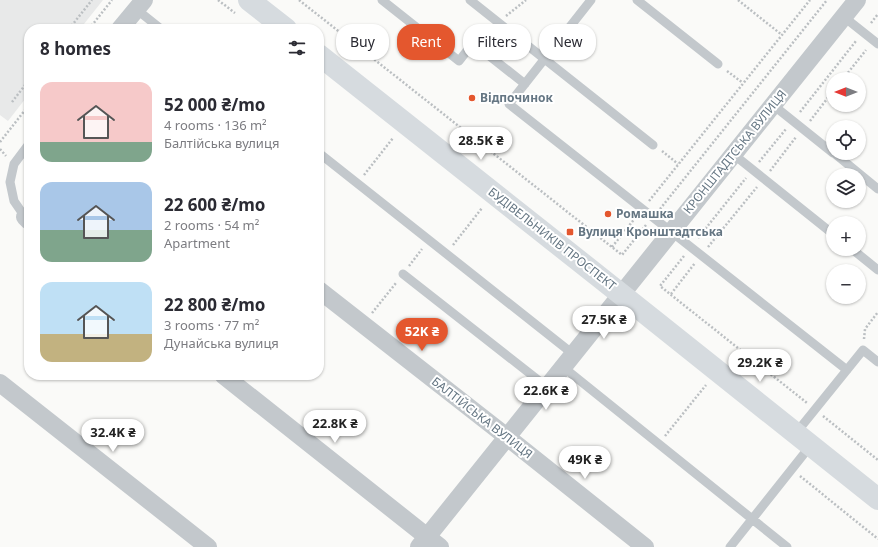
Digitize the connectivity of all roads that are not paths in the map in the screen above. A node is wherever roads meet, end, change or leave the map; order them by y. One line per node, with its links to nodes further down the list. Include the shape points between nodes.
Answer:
1 (382, 0): 19 (lane, via 459,61 473,43)
2 (470, 0): 14 (lane)
3 (591, 0): 12 (lane)
4 (637, 0): 18 (lane)
5 (857, 0): 8 (street, КРОНШТАДТСЬКА ВУЛИЦЯ)
6 (140, 5): 9 (street); 10 (lane)
7 (260, 6): 11 (main road)
8 (844, 17): 13 (lane); 20 (street, КРОНШТАДТСЬКА ВУЛИЦЯ)
9 (124, 24)
10 (157, 24)
11 (280, 24)
12 (572, 24)
13 (876, 43)
14 (539, 55)
15 (324, 59): 35 (main road, БУДІВЕЛЬНИКІВ ПРОСПЕКТ)
16 (543, 60): 19 (lane)
17 (545, 60): 21 (lane)
18 (718, 64)
19 (525, 84): 30 (lane, via 509,104)
20 (773, 104): 22 (lane); 24 (street, КРОНШТАДТСЬКА ВУЛИЦЯ)
21 (653, 145)
22 (826, 147)
23 (24, 151): 28 (lane, via 14,164 10,182 14,201)
24 (734, 154): 29 (lane); 30 (street, КРОНШТАДТСЬКА ВУЛИЦЯ)
25 (324, 157): 36 (lane, via 446,254)
26 (842, 160): 27 (lane)
27 (878, 189)
28 (24, 215)
29 (826, 228)
30 (672, 231): 35 (street, КРОНШТАДТСЬКА ВУЛИЦЯ); 38 (lane)
31 (861, 256): 32 (lane)
32 (878, 270)
33 (403, 274): 41 (lane)
34 (324, 294): 42 (street, БАЛТІЙСЬКА ВУЛИЦЯ)
35 (622, 294): 36 (street, КРОНШТАДТСЬКА ВУЛИЦЯ); 43 (main road, БУДІВЕЛЬНИКІВ ПРОСПЕКТ)
36 (568, 361): 41 (street, КРОНШТАДТСЬКА ВУЛИЦЯ); 45 (lane, via 658,444)
37 (878, 362): 38 (lane, via 863,350)
38 (847, 370): 43 (lane, via 815,409)
39 (230, 380): 46 (street)
40 (0, 383): 47 (street)
41 (547, 387): 42 (street, КРОНШТАДТСЬКА ВУЛИЦЯ)
42 (507, 437): 46 (street, КРОНШТАДТСЬКА ВУЛИЦЯ); 48 (street, БАЛТІЙСЬКА ВУЛИЦЯ)
43 (804, 439): 44 (main road, БУДІВЕЛЬНИКІВ ПРОСПЕКТ); 45 (lane, via 792,470)
44 (878, 499)
45 (752, 519): 49 (lane); 50 (lane)
46 (429, 544)
47 (208, 547)
48 (645, 547)
49 (730, 547)
50 (787, 547)

